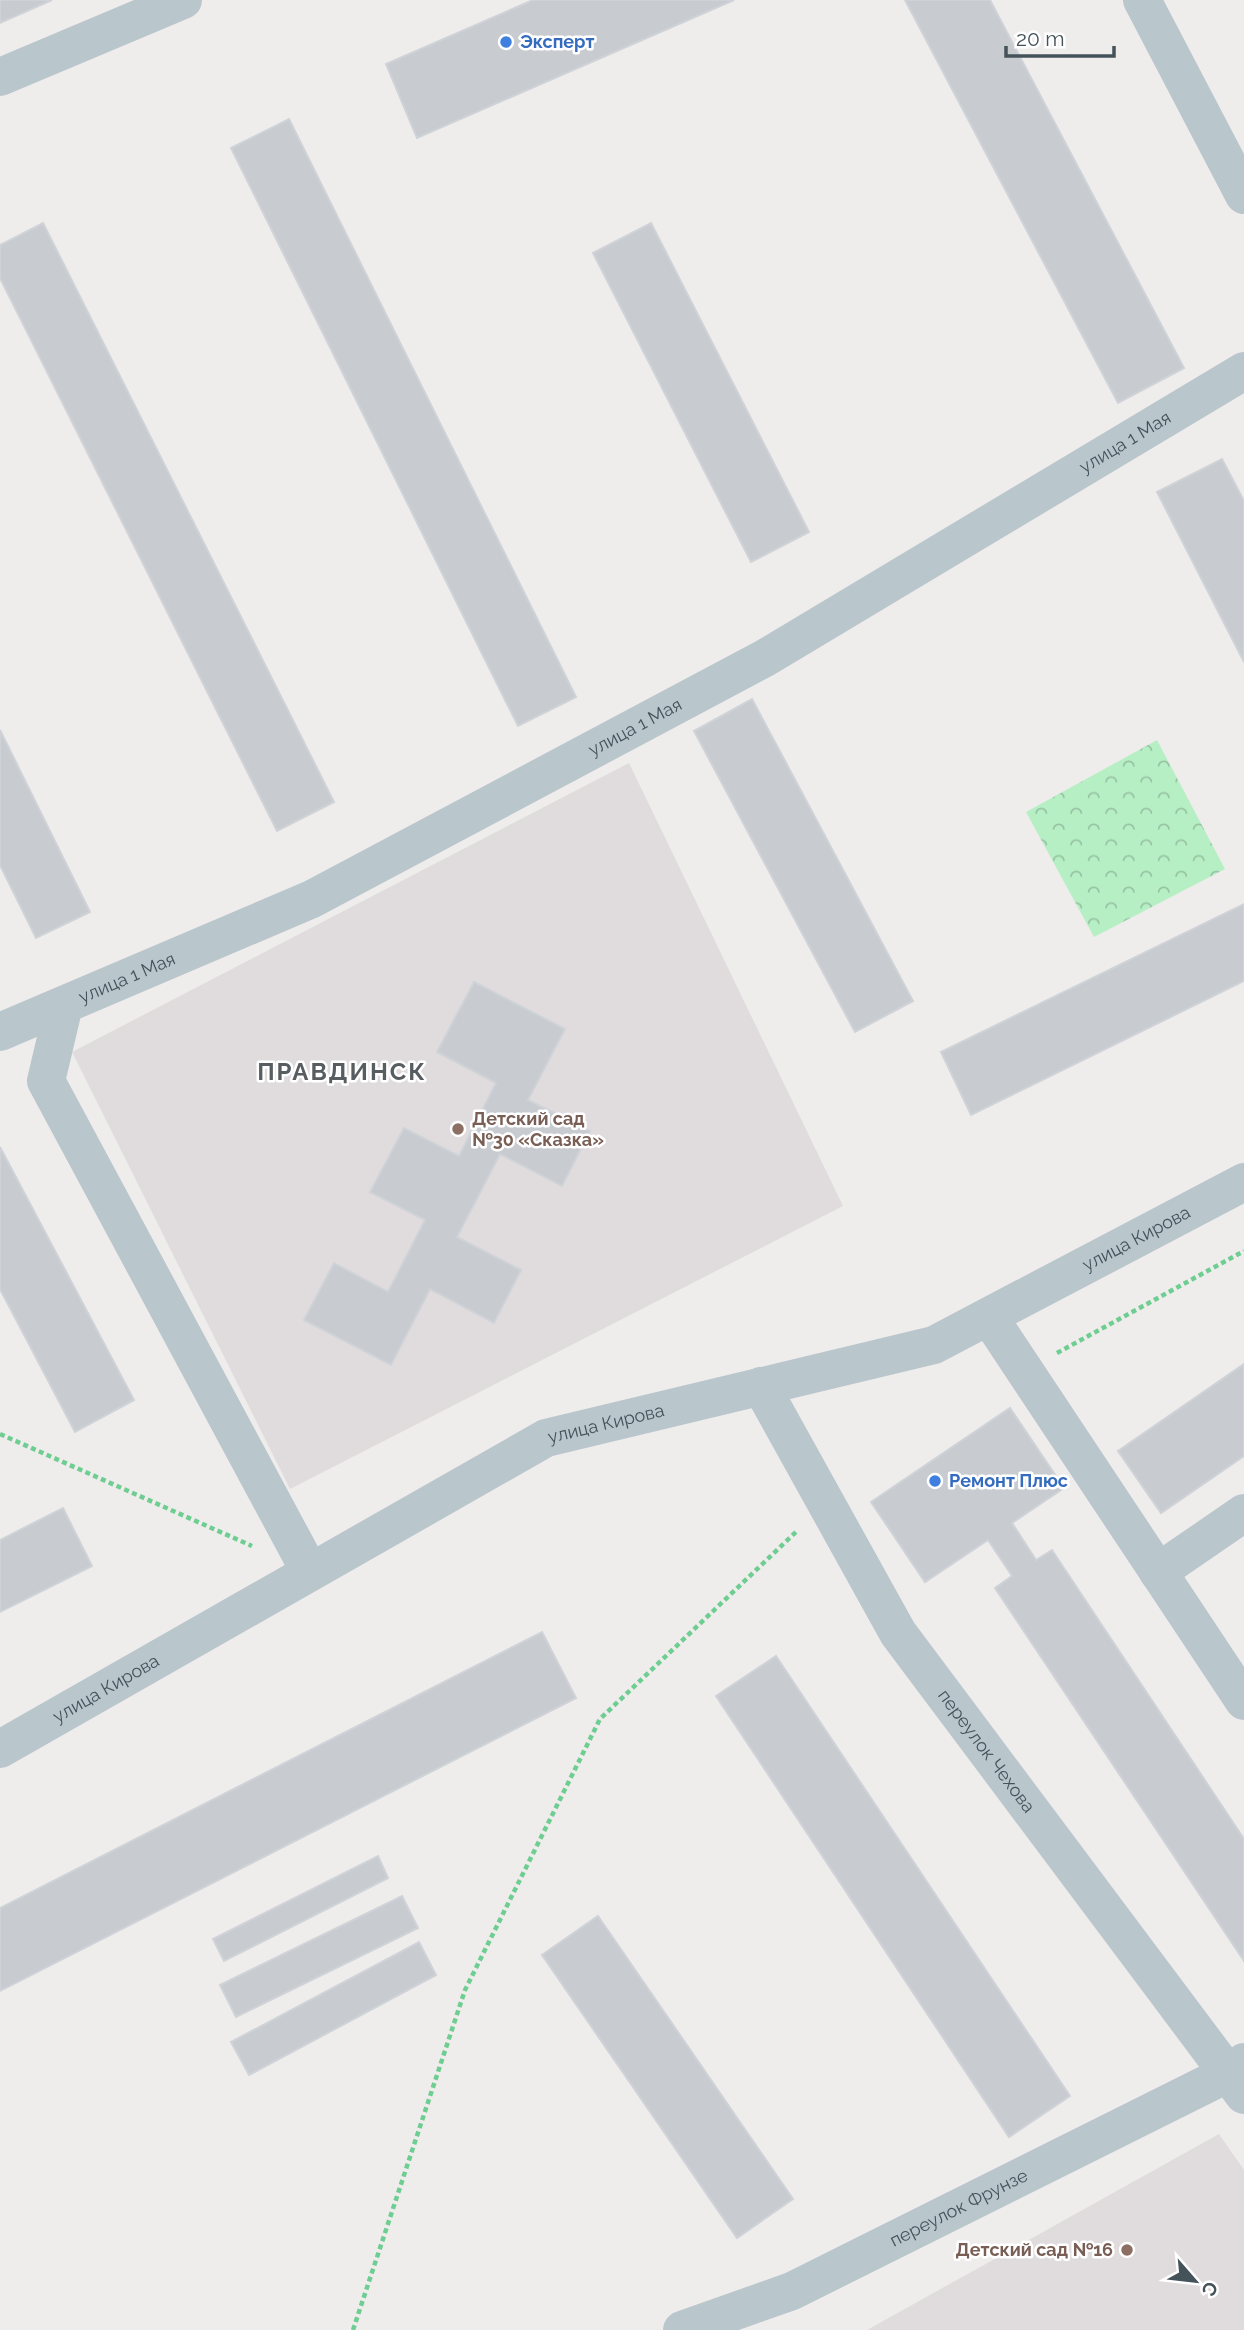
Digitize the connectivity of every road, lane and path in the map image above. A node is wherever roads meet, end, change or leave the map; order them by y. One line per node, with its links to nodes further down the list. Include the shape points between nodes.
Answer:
1 (1142, 0): 4 (street)
2 (161, 4): 3 (street)
3 (0, 77)
4 (1244, 195)
5 (1244, 371): 6 (street, улица 1 Мая, via 753,664 312,900)
6 (64, 1004): 7 (street, улица 1 Мая); 16 (street, via 47,1081)
7 (0, 1032)
8 (1244, 1182): 10 (street, улица Кирова)
9 (1244, 1251): 11 (path)
10 (989, 1317): 11 (street); 12 (street, улица Кирова, via 934,1345)
11 (1024, 1370): 17 (street)
12 (761, 1386): 14 (street, переулок Чехова); 16 (street, улица Кирова, via 546,1438)
13 (0, 1434): 16 (path)
14 (826, 1503): 20 (street, переулок Чехова, via 898,1633); 21 (path, via 600,1719 465,1990)
15 (1244, 1513): 17 (street)
16 (310, 1572): 19 (street, улица Кирова)
17 (1158, 1572): 18 (street)
18 (1244, 1701)
19 (0, 1749)
20 (1239, 2077): 22 (street, переулок Фрунзе, via 792,2291)
21 (353, 2330)
22 (682, 2330)

